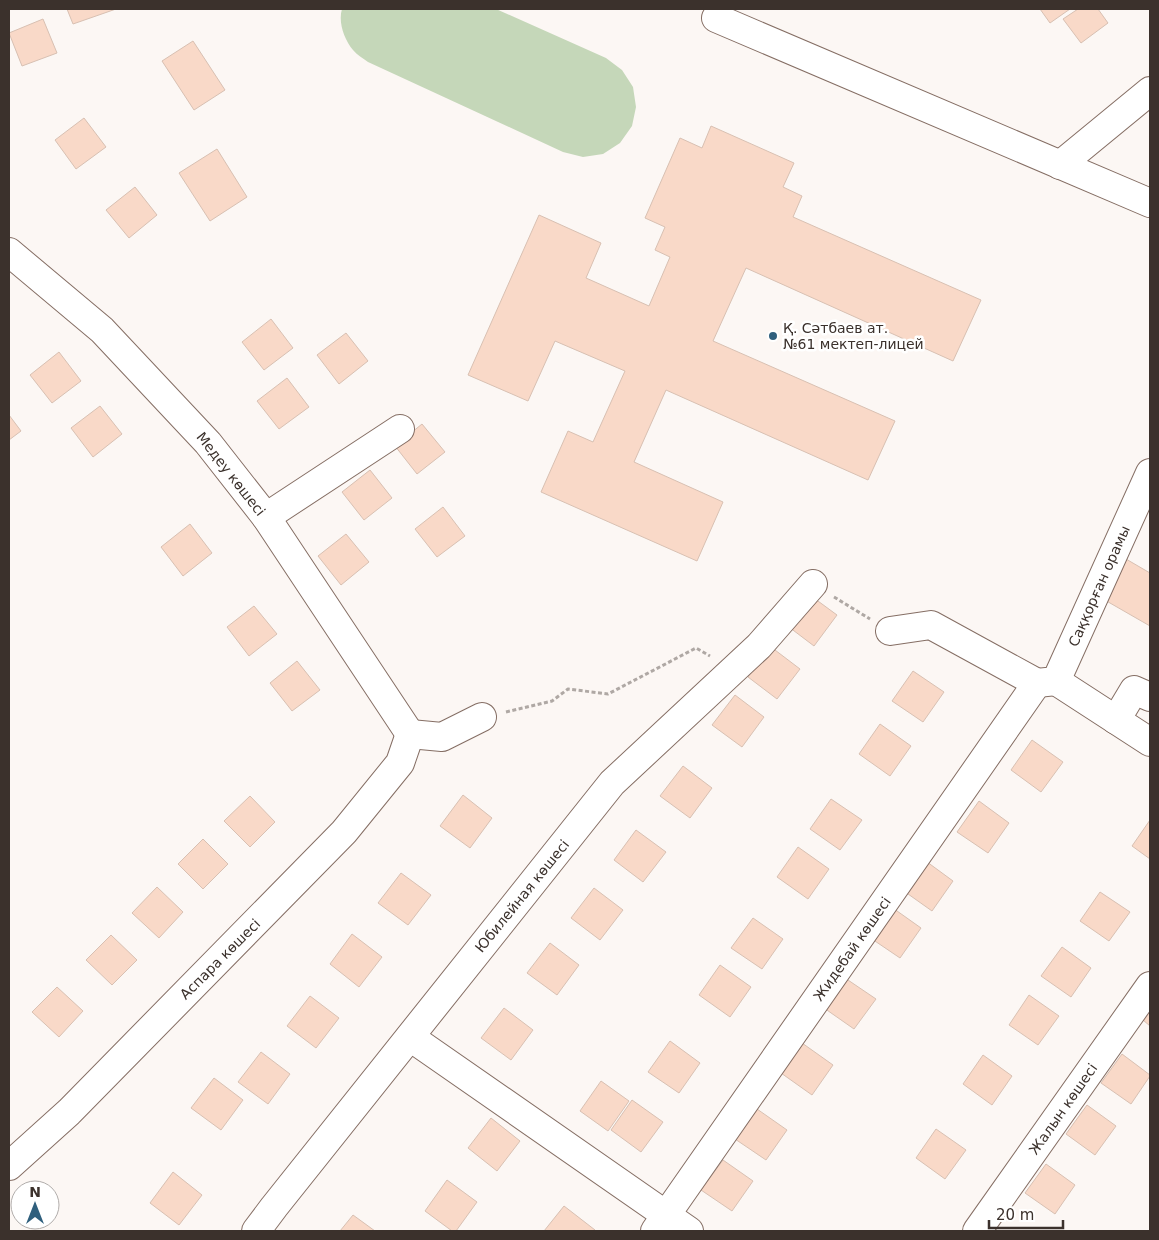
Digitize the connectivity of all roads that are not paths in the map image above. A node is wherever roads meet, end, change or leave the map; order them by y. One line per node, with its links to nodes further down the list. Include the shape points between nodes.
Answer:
1 (709, 12): 3 (street)
2 (1150, 90): 3 (street)
3 (1060, 165): 4 (street)
4 (1150, 203)
5 (9, 252): 8 (street, Медеу көшесі, via 102,330 208,443)
6 (400, 429): 8 (street)
7 (1150, 473): 11 (street, Саққорған орамы)
8 (266, 518): 15 (street, Медеу көшесі)
9 (812, 584): 18 (street, Юбилейная көшесі, via 759,646 612,783)
10 (890, 631): 11 (street, via 932,625)
11 (1046, 682): 14 (street); 20 (street, Жидебай көшесі)
12 (1150, 697): 14 (street, via 1134,690)
13 (482, 717): 15 (street, via 442,737)
14 (1116, 720): 16 (street)
15 (410, 734): 19 (street, Аспара көшесі, via 400,763 344,832 68,1112)
16 (1150, 742)
17 (1150, 986): 23 (street, Жалын көшесі)
18 (410, 1036): 20 (street); 21 (street, Юбилейная көшесі)
19 (9, 1166)
20 (660, 1224): 22 (street)
21 (256, 1231)
22 (689, 1231)
23 (977, 1231)

